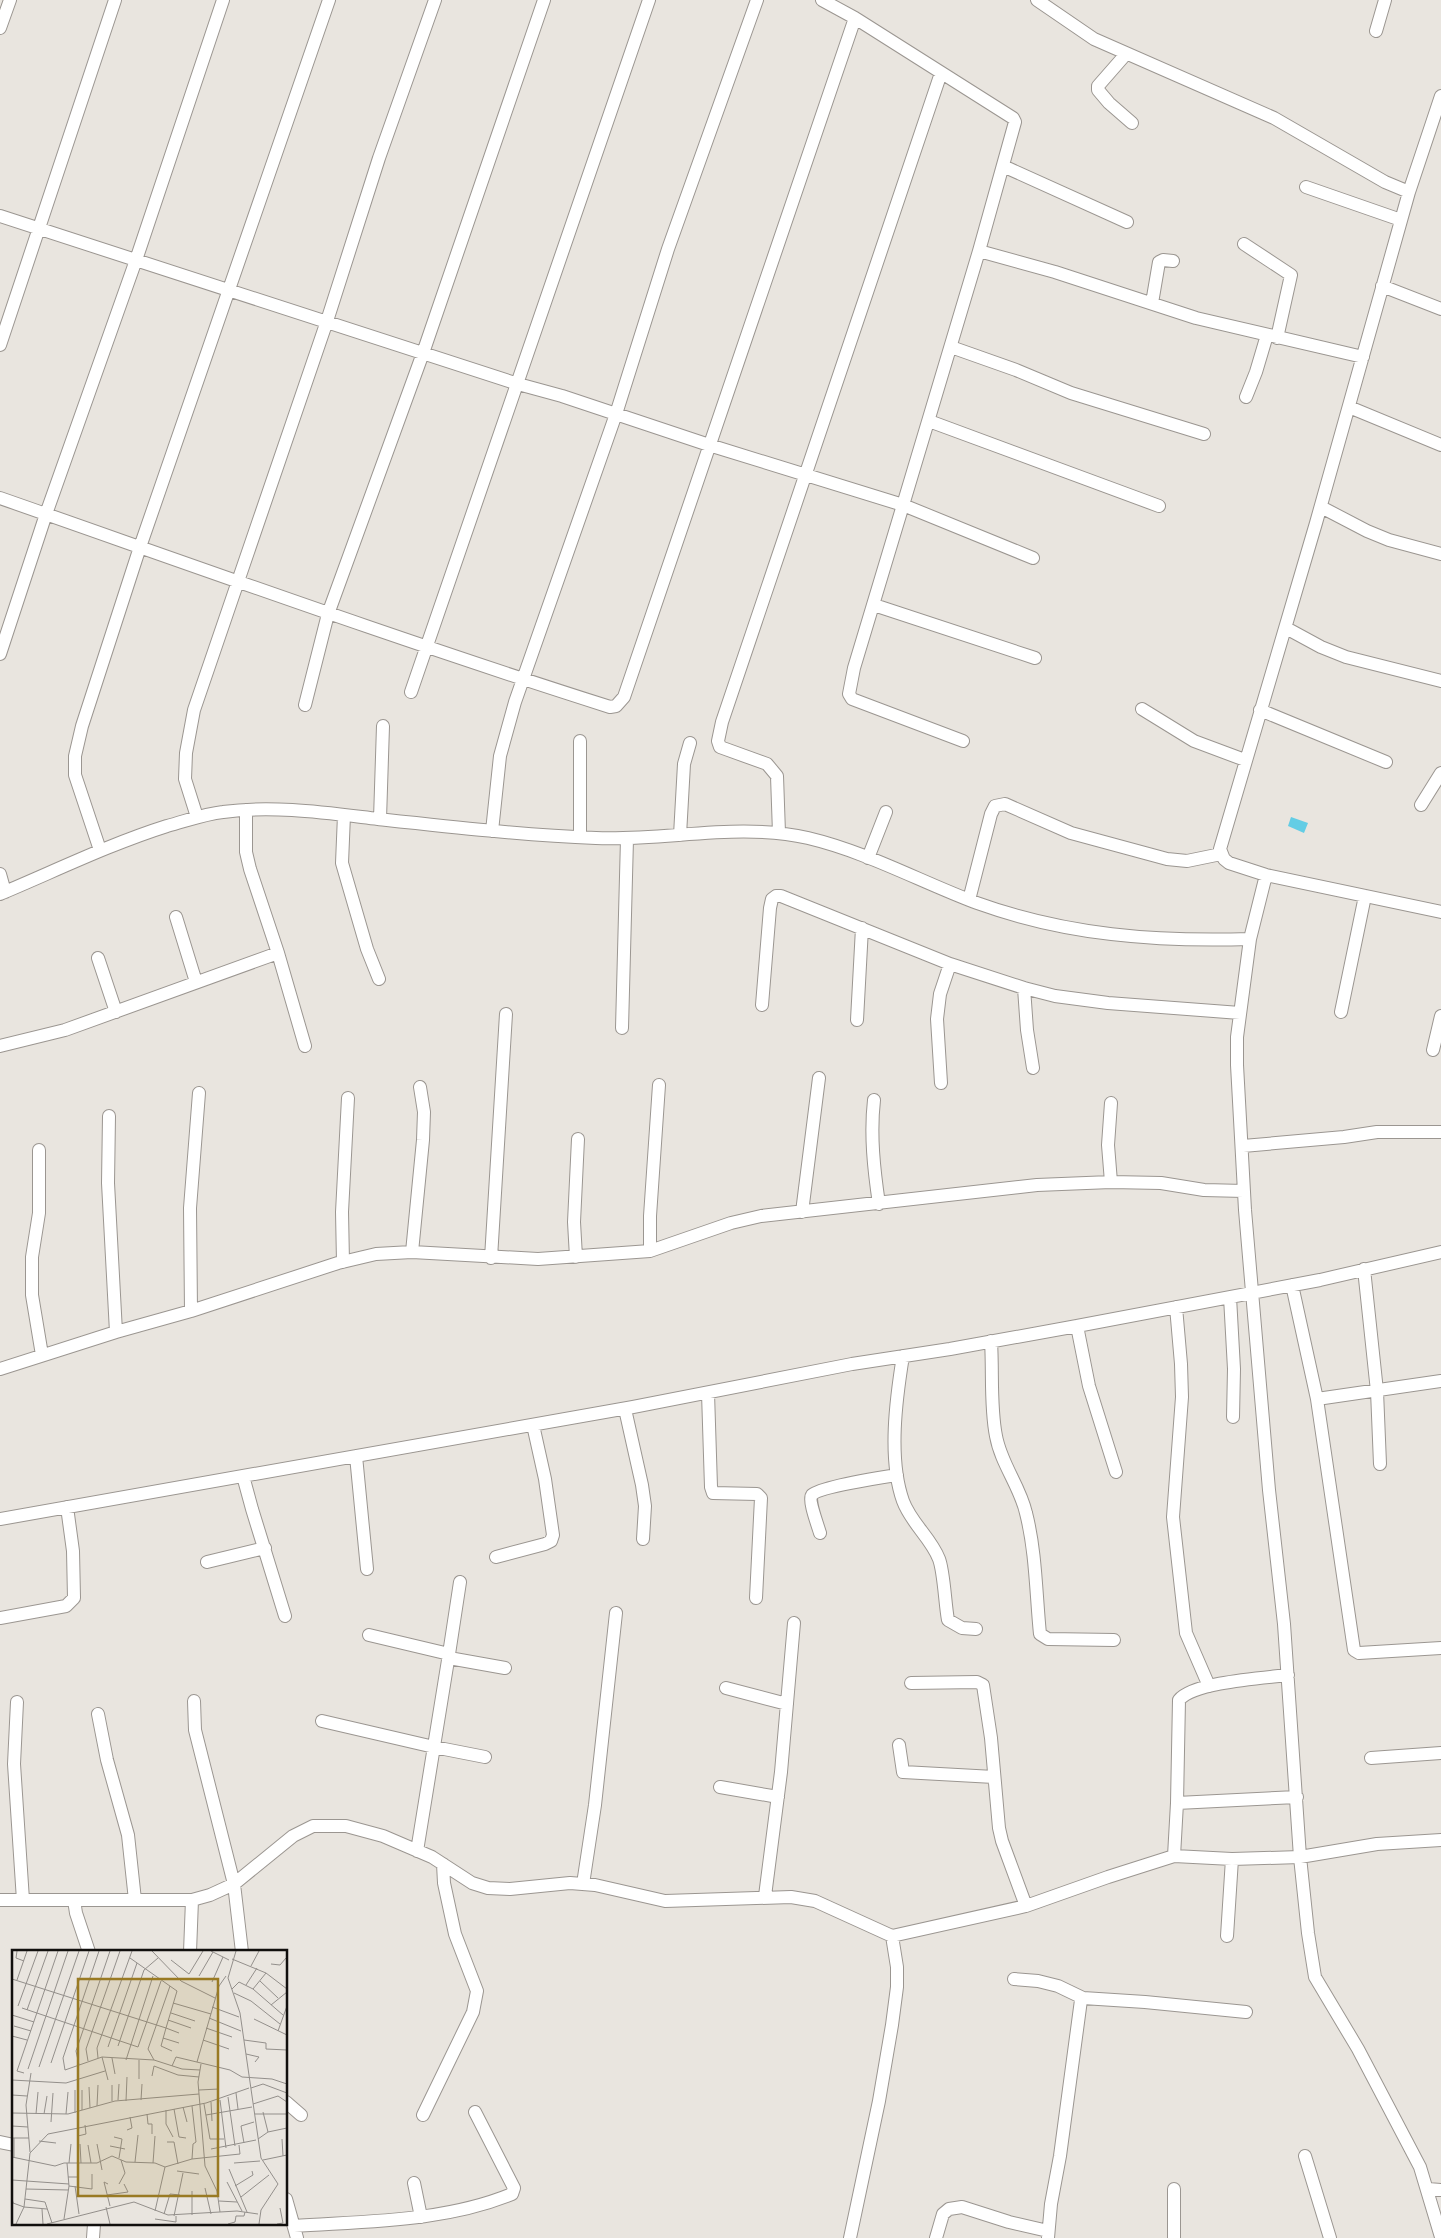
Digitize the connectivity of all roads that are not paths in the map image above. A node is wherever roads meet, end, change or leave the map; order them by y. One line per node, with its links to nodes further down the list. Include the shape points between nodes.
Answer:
1 (10, 0): 13 (street)
2 (115, 0): 25 (street)
3 (223, 0): 28 (street)
4 (329, 0): 31 (street)
5 (435, 0): 34 (street, via 379,158)
6 (544, 0): 38 (street)
7 (649, 0): 40 (street)
8 (757, 0): 43 (street, via 668,250)
9 (822, 0): 12 (street)
10 (1037, 0): 15 (street, via 1094,39)
11 (1385, 0): 14 (street)
12 (854, 18): 16 (street); 46 (street)
13 (0, 28)
14 (1376, 31)
15 (1126, 54): 18 (street, via 1098,90); 21 (street, via 1274,118 1385,182)
16 (941, 73): 19 (street, via 1014,120); 48 (street)
17 (1441, 96): 21 (street)
18 (1132, 123)
19 (1003, 166): 24 (street); 27 (street)
20 (1306, 187): 23 (street)
21 (1409, 192): 23 (street)
22 (0, 216): 25 (street)
23 (1401, 220): 30 (street)
24 (1127, 222)
25 (39, 229): 28 (street); 36 (street)
26 (1244, 244): 35 (street, via 1291,276)
27 (979, 252): 32 (street); 37 (street)
28 (136, 260): 31 (street); 53 (street)
29 (1172, 261): 32 (street, via 1159,262)
30 (1382, 286): 33 (street); 39 (street)
31 (230, 290): 34 (street); 54 (street)
32 (1152, 303): 35 (street, via 1196,318)
33 (1441, 309)
34 (327, 321): 38 (street); 57 (street)
35 (1272, 336): 39 (street); 41 (street)
36 (0, 345)
37 (951, 347): 44 (street); 45 (street, via 1071,393)
38 (423, 353): 40 (street); 59 (street)
39 (1363, 357): 42 (street)
40 (518, 384): 43 (street); 61 (street)
41 (1246, 397)
42 (1349, 407): 47 (street); 52 (street)
43 (616, 414): 46 (street); 64 (street)
44 (929, 421): 50 (street); 51 (street)
45 (1204, 434)
46 (709, 445): 48 (street); 64 (street, via 624,697 616,706 610,707)
47 (1441, 445)
48 (805, 476): 50 (street); 84 (street, via 718,741 720,747 767,764 777,776)
49 (0, 498): 53 (street)
50 (903, 506): 56 (street); 58 (street)
51 (1159, 506)
52 (1321, 507): 55 (street, via 1389,540); 60 (street)
53 (46, 514): 54 (street); 62 (street)
54 (140, 547): 57 (street); 88 (street, via 75,756 75,775)
55 (1441, 554)
56 (1033, 558)
57 (237, 581): 59 (street); 81 (street, via 194,710 186,753 185,779)
58 (874, 605): 63 (street); 72 (street, via 854,668 849,694 852,699)
59 (328, 614): 61 (street); 67 (street)
60 (1286, 628): 65 (street, via 1346,657); 69 (street)
61 (428, 646): 64 (street); 66 (street)
62 (0, 654)
63 (1035, 658)
64 (523, 680): 83 (street, via 500,756)
65 (1441, 681)
66 (411, 692)
67 (305, 704)
68 (1142, 709): 74 (street, via 1194,741)
69 (1260, 710): 74 (street); 75 (street)
70 (383, 726): 82 (street)
71 (580, 741): 86 (street)
72 (963, 741)
73 (690, 743): 85 (street, via 684,764)
74 (1245, 760): 89 (street, via 1220,844)
75 (1386, 762)
76 (1441, 773): 77 (street)
77 (1421, 805)
78 (246, 810): 80 (street); 81 (street); 100 (street, via 250,869)
79 (886, 812): 90 (street)
80 (344, 815): 82 (street); 103 (street, via 342,863)
81 (197, 817): 88 (street)
82 (380, 819): 83 (street)
83 (492, 831): 86 (street)
84 (779, 834): 85 (street, via 736,830); 90 (street, via 816,840)
85 (680, 835): 87 (street)
86 (580, 837): 87 (street)
87 (627, 839): 113 (street)
88 (100, 850): 93 (street)
89 (1221, 854): 92 (street, via 1229,863); 95 (street, via 1187,861 1167,859 1071,833 999,804 991,814)
90 (868, 858): 95 (street)
91 (0, 874): 93 (street)
92 (1266, 875): 94 (street); 99 (street)
93 (3, 893)
94 (1365, 896): 96 (street); 108 (street)
95 (969, 900): 99 (street, via 1071,930 1157,938)
96 (1441, 912)
97 (176, 917): 104 (street)
98 (862, 928): 102 (street); 106 (street, via 781,896 772,899); 112 (street)
99 (1250, 939): 109 (street)
100 (278, 953): 104 (street); 115 (street)
101 (98, 958): 107 (street)
102 (950, 964): 105 (street); 119 (street, via 940,994 938,1019)
103 (379, 979)
104 (196, 982): 107 (street)
105 (1024, 988): 109 (street, via 1108,1003); 117 (street)
106 (762, 1005)
107 (116, 1012): 114 (street, via 65,1030)
108 (1341, 1012)
109 (1240, 1013): 129 (street, via 1237,1065)
110 (506, 1014): 139 (street)
111 (1441, 1016): 116 (street)
112 (857, 1020)
113 (622, 1028)
114 (0, 1046)
115 (305, 1046)
116 (1433, 1050)
117 (1033, 1068)
118 (819, 1078): 134 (street)
119 (941, 1083)
120 (659, 1085): 135 (street)
121 (420, 1086): 136 (street, via 424,1112 423,1140)
122 (199, 1093): 146 (street, via 190,1208)
123 (348, 1098): 140 (street, via 342,1212)
124 (874, 1100): 133 (street, via 874,1169)
125 (1111, 1103): 131 (street, via 1108,1145)
126 (109, 1116): 148 (street, via 108,1182)
127 (1441, 1132): 129 (street, via 1377,1132)
128 (578, 1139): 138 (street, via 574,1222)
129 (1243, 1146): 132 (street)
130 (39, 1150): 150 (street, via 39,1213 32,1257 32,1295)
131 (1111, 1182): 132 (street); 133 (street, via 1037,1185)
132 (1244, 1190): 143 (street)
133 (879, 1204): 134 (street)
134 (802, 1212): 135 (street, via 761,1216)
135 (650, 1251): 138 (street)
136 (412, 1252): 139 (street); 140 (street, via 376,1254)
137 (1441, 1252): 141 (street)
138 (576, 1257): 139 (street)
139 (491, 1258)
140 (343, 1262): 146 (street)
141 (1364, 1270): 142 (street); 154 (street)
142 (1292, 1285): 143 (street); 156 (street)
143 (1253, 1292): 144 (street); 185 (street)
144 (1230, 1297): 145 (street); 158 (street)
145 (1176, 1307): 147 (street); 187 (street, via 1182,1397 1173,1517 1186,1633)
146 (191, 1311): 148 (street)
147 (1077, 1326): 149 (street); 162 (street, via 1089,1386)
148 (116, 1332): 150 (street)
149 (991, 1342): 151 (street); 181 (street, via 996,1435 1004,1464 1013,1477 1026,1513 1041,1636 1062,1640)
150 (42, 1355): 152 (street)
151 (903, 1356): 155 (street); 163 (street, via 896,1411)
152 (0, 1369)
153 (1441, 1381): 154 (street)
154 (1377, 1391): 156 (street); 161 (street)
155 (708, 1393): 157 (street); 174 (street, via 713,1492 757,1494 761,1498)
156 (1317, 1399): 182 (street, via 1354,1650 1359,1653)
157 (625, 1409): 159 (street); 168 (street, via 645,1506)
158 (1234, 1417)
159 (533, 1425): 160 (street); 170 (street, via 553,1535 545,1544)
160 (356, 1456): 164 (street); 172 (street)
161 (1380, 1464)
162 (1116, 1472)
163 (897, 1475): 167 (street, via 815,1492 811,1502); 179 (street, via 912,1520 926,1536 940,1561 948,1620 962,1628)
164 (244, 1476): 165 (street); 169 (street)
165 (67, 1507): 166 (street); 177 (street, via 73,1551 74,1598 66,1606)
166 (0, 1519)
167 (820, 1533)
168 (643, 1539)
169 (265, 1548): 171 (street); 176 (street)
170 (496, 1556)
171 (207, 1562)
172 (368, 1569)
173 (460, 1582): 183 (street)
174 (756, 1598)
175 (616, 1613): 211 (street)
176 (285, 1616)
177 (0, 1618)
178 (794, 1623): 191 (street)
179 (976, 1629)
180 (369, 1635): 183 (street)
181 (1114, 1640)
182 (1441, 1648)
183 (449, 1656): 184 (street); 195 (street)
184 (505, 1668)
185 (1288, 1675): 187 (street); 202 (street)
186 (912, 1683): 199 (street, via 977,1682 983,1685)
187 (1209, 1686): 203 (street, via 1182,1695 1179,1700)
188 (726, 1688): 191 (street)
189 (194, 1701): 210 (street, via 195,1730)
190 (17, 1702): 214 (street, via 15,1781)
191 (787, 1704): 201 (street)
192 (98, 1714): 216 (street, via 128,1834)
193 (322, 1721): 195 (street)
194 (899, 1745): 199 (street, via 901,1770 906,1773)
195 (434, 1747): 197 (street); 205 (street)
196 (1441, 1753): 198 (street)
197 (485, 1756)
198 (1370, 1758)
199 (994, 1777): 218 (street, via 1002,1841)
200 (720, 1788): 201 (street)
201 (778, 1797): 212 (street)
202 (1297, 1797): 203 (street); 207 (street)
203 (1177, 1803): 206 (street)
204 (1441, 1840): 207 (street, via 1377,1844)
205 (417, 1850): 209 (street); 210 (street, via 346,1826 313,1826 293,1836)
206 (1174, 1856): 208 (street); 218 (street)
207 (1300, 1857): 208 (street); 234 (street, via 1315,1977 1397,2120)
208 (1232, 1859): 220 (street)
209 (443, 1864): 211 (street, via 488,1888 510,1889 570,1882); 230 (street, via 455,1934 476,1991 476,2001)
210 (234, 1884): 217 (street); 223 (street)
211 (583, 1884): 212 (street, via 665,1901)
212 (766, 1896): 219 (street, via 816,1901)
213 (0, 1900): 214 (street)
214 (23, 1900): 215 (street)
215 (74, 1900): 216 (street); 221 (street)
216 (135, 1900): 217 (street)
217 (192, 1900): 222 (street)
218 (1026, 1906): 219 (street)
219 (892, 1936): 241 (street, via 897,1967 895,2006)
220 (1227, 1936)
221 (87, 1950)
222 (190, 1950)
223 (242, 1950)
224 (1014, 1979): 225 (street, via 1044,1982)
225 (1083, 1998): 226 (street); 239 (street)
226 (1246, 2012)
227 (288, 2104): 229 (street)
228 (475, 2112): 237 (street, via 514,2188 512,2194 493,2202)
229 (301, 2115)
230 (423, 2115)
231 (1305, 2156): 244 (street)
232 (414, 2183): 237 (street)
233 (1174, 2189): 243 (street)
234 (1428, 2189): 235 (street); 240 (street)
235 (1441, 2190)
236 (288, 2206): 238 (street)
237 (421, 2217): 238 (street)
238 (296, 2232)
239 (1048, 2234): 242 (street, via 962,2207 949,2209 943,2214)
240 (1441, 2237)
241 (850, 2238)
242 (936, 2238)
243 (1174, 2238)
244 (1330, 2238)

